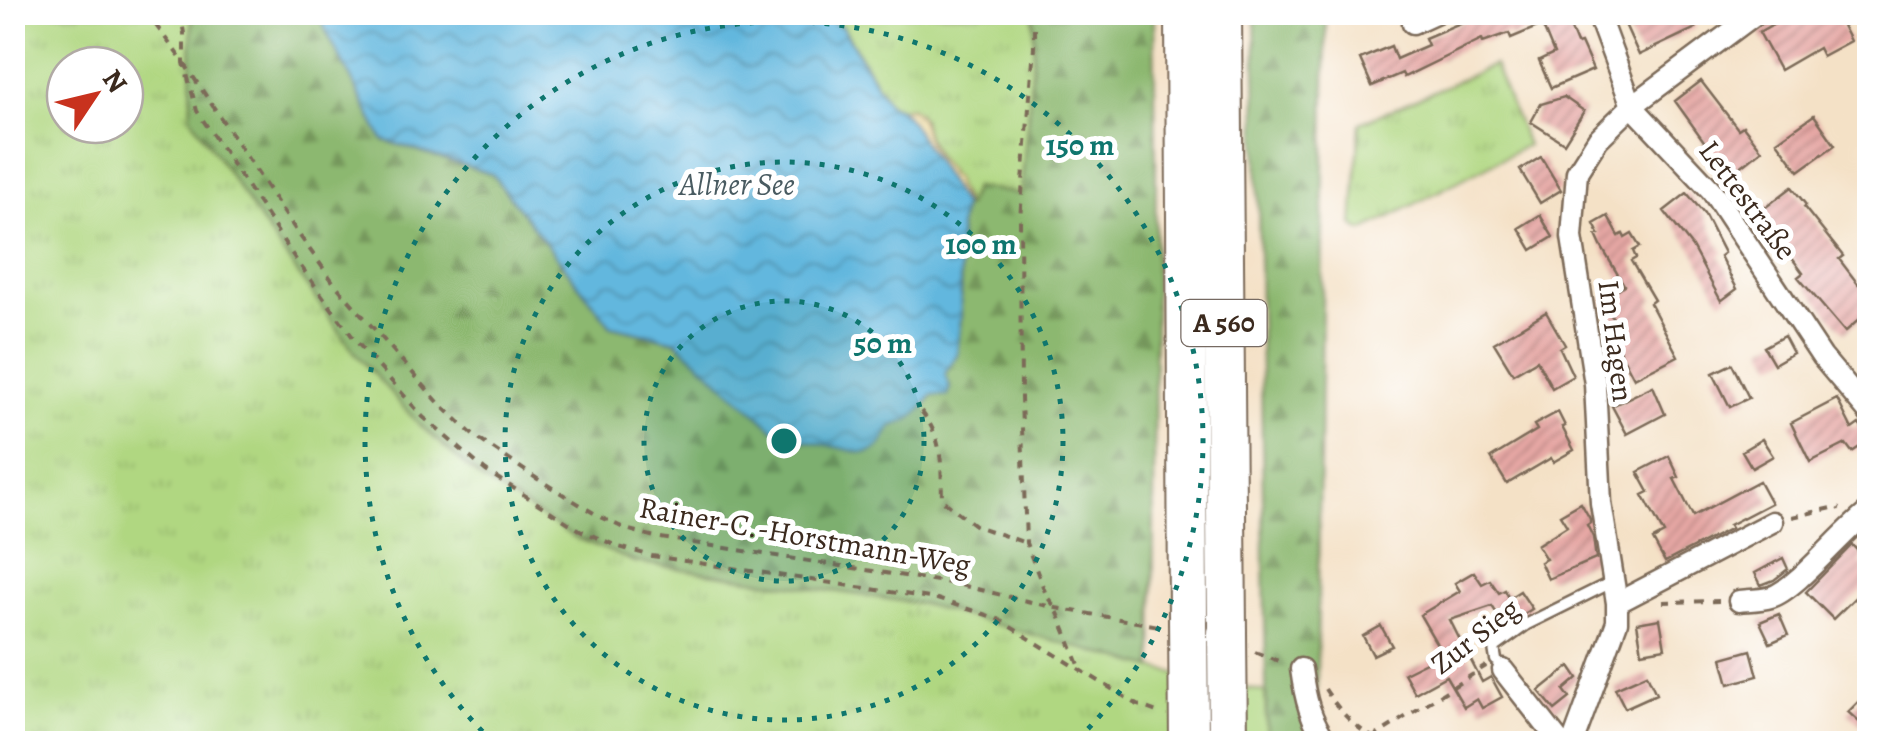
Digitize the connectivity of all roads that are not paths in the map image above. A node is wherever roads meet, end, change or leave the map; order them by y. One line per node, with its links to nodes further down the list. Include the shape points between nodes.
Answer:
1 (1185, 12): 16 (highway, A 560, bridge, via 1188,621)
2 (1222, 12): 17 (highway, A 560, bridge, via 1240,642)
3 (1436, 12): 6 (street)
4 (1596, 12): 7 (street, Lettestraße)
5 (1758, 12): 7 (street, Im Hagen)
6 (1413, 23)
7 (1632, 106): 8 (street, Lettestraße, via 1712,191 1822,357); 11 (street, Im Hagen, via 1577,172 1572,237)
8 (1870, 414)
9 (1862, 517): 12 (street, via 1787,588 1771,598)
10 (1772, 522): 13 (street)
11 (1614, 582): 13 (street, Im Hagen); 14 (lane, Zur Sieg, via 1527,624 1494,648)
12 (1738, 601)
13 (1617, 603): 20 (street, Im Hagen, via 1617,622)
14 (1500, 665): 19 (street)
15 (1301, 669): 18 (street, via 1305,702)
16 (1177, 730)
17 (1236, 740)
18 (1328, 744)
19 (1561, 744)
20 (1576, 744)

